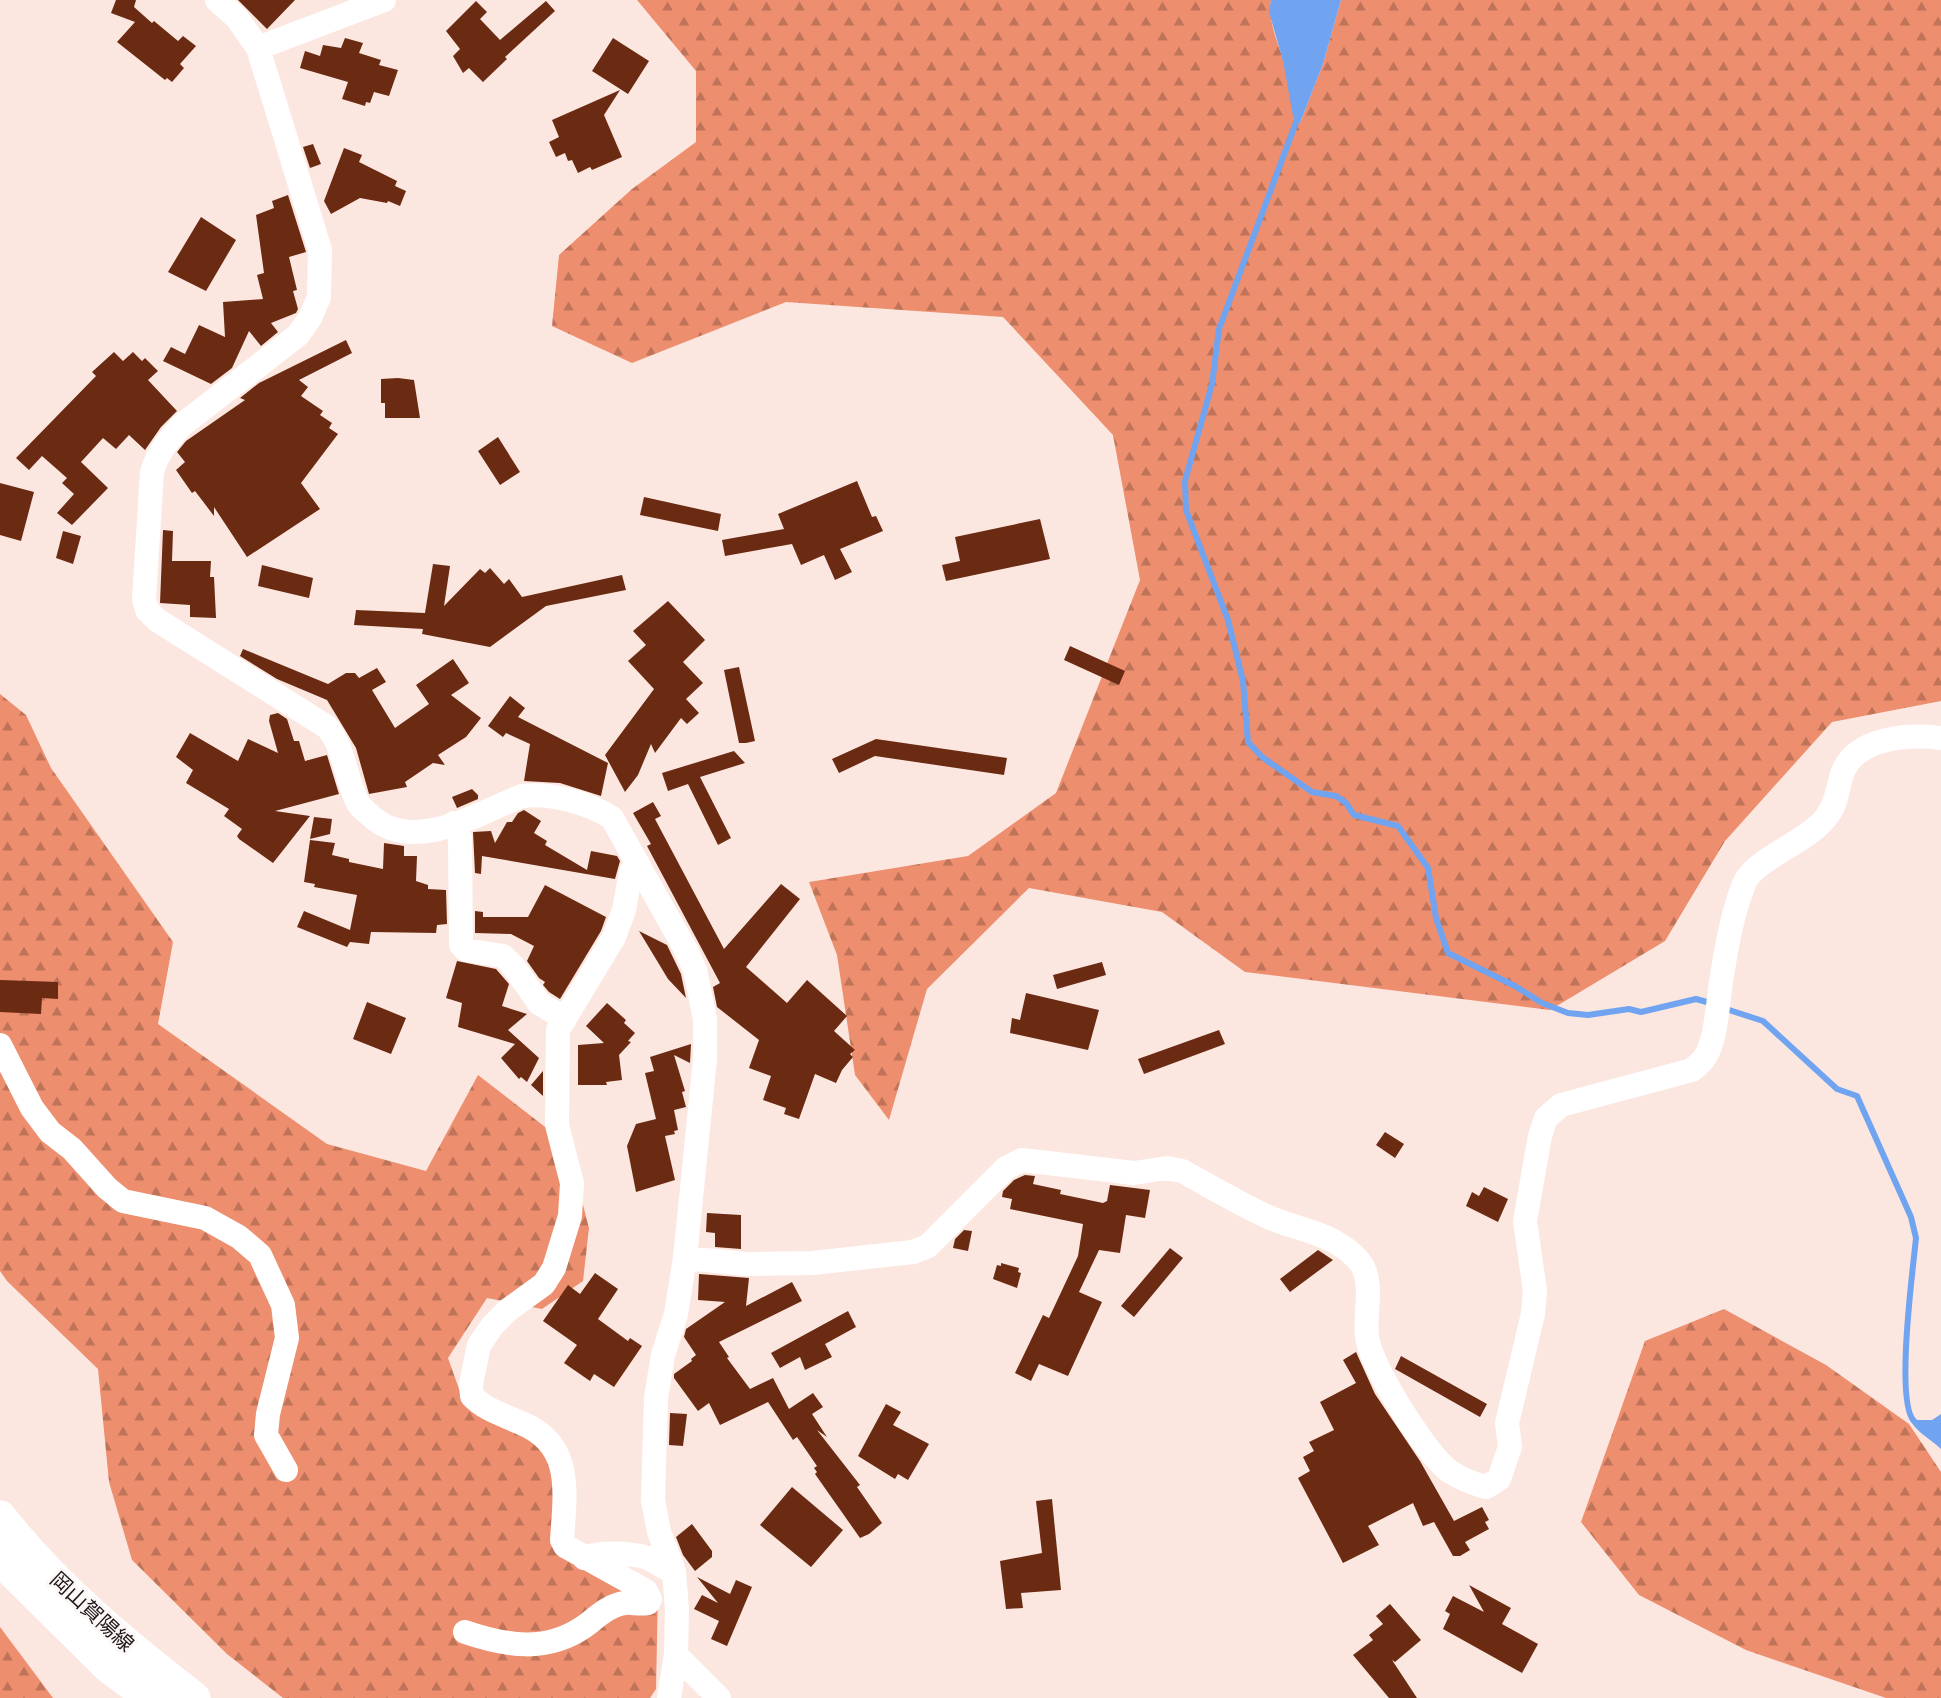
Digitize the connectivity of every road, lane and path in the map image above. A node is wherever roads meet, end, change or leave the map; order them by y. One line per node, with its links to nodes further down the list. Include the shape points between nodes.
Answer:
1 (217, 0): 3 (street, via 237,18)
2 (384, 0): 3 (street)
3 (258, 48): 5 (street, via 320,250 319,297 298,335 182,425 156,457 144,599 147,610 157,620 327,727 335,736 359,805 377,821 393,830 415,833)
4 (1941, 738): 9 (street, via 1875,742 1853,755 1842,772 1833,808 1824,821 1753,871 1744,883 1706,1057 1692,1070 1561,1105 1546,1118 1525,1221 1535,1291 1533,1314 1507,1423 1510,1447 1506,1463 1499,1479 1486,1487 1448,1470 1426,1445 1386,1384 1367,1338 1367,1280 1361,1263 1350,1251 1318,1233 1267,1217 1182,1171 1167,1168 1134,1173 1022,1160 1006,1168 928,1246 913,1252 813,1263)
5 (454, 823): 6 (street, via 536,794 598,808 612,818); 7 (street, via 460,837 461,945 466,950 503,956 539,1003)
6 (638, 864): 7 (street, via 632,872 614,937); 9 (street, via 695,970 705,1019 705,1059)
7 (565, 1019): 12 (street, via 558,1030 556,1125 572,1183 570,1216 554,1268 544,1284 508,1310 479,1345 471,1384 472,1396 481,1406 537,1429 552,1444 567,1491 562,1540 569,1550)
8 (0, 1045): 10 (street, via 32,1107 50,1132 72,1149 106,1188 123,1200 205,1218 239,1237 260,1256 283,1305 287,1338 266,1435)
9 (685, 1258): 14 (street, via 656,1398 653,1467 653,1500 659,1532)
10 (286, 1470)
11 (0, 1517): 18 (main road, 岡山賀陽線, via 26,1550 117,1639)
12 (584, 1558): 14 (street, via 649,1558); 15 (street, via 646,1591 648,1603 624,1603 602,1612 554,1643 500,1644)
13 (0, 1559): 17 (main road, 岡山賀陽線, via 109,1667)
14 (674, 1571): 16 (street)
15 (465, 1632)
16 (676, 1655): 19 (street); 20 (street)
17 (151, 1698)
18 (194, 1698)
19 (669, 1698)
20 (719, 1698)

